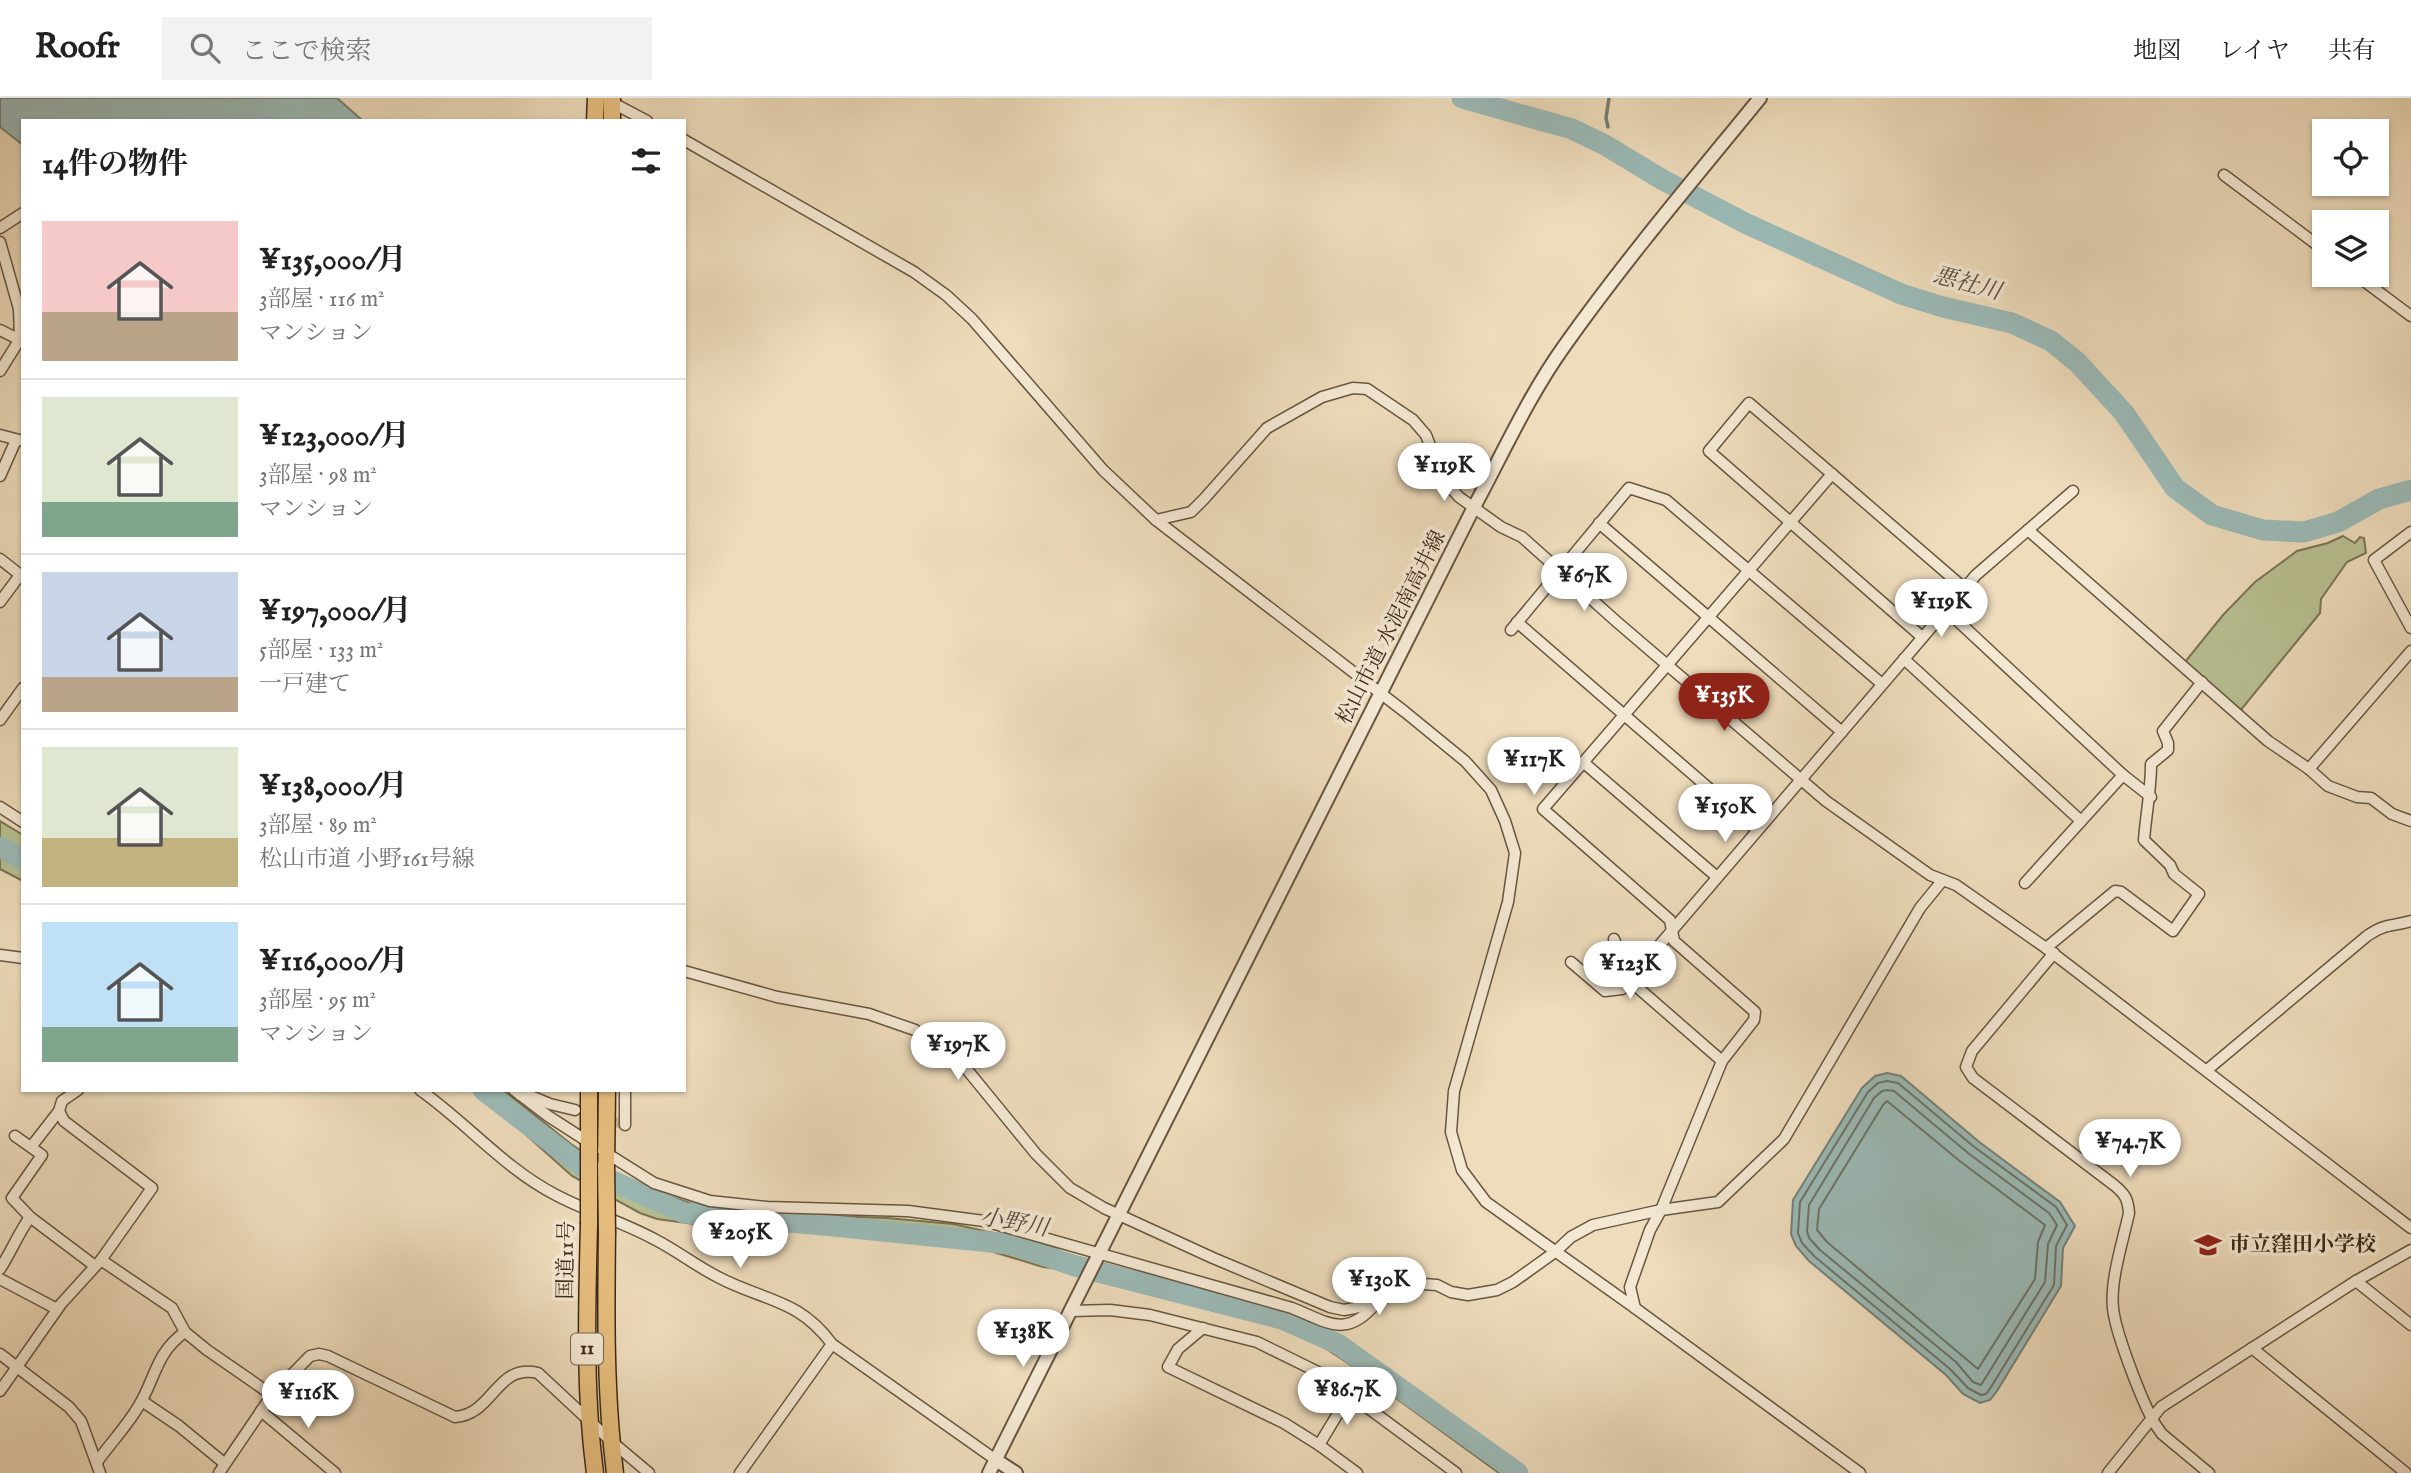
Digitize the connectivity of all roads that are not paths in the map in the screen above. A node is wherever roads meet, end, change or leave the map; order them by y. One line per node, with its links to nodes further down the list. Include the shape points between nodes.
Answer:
1 (1760, 98): 22 (street, 松山市道 水泥南高井線, via 1564,346)
2 (606, 99): 3 (highway); 4 (highway); 5 (street)
3 (596, 119)
4 (611, 119)
5 (644, 119)
6 (686, 141): 23 (street, via 946,295 1103,470)
7 (2224, 175): 10 (street)
8 (21, 214): 9 (street)
9 (0, 228)
10 (2312, 241)
11 (0, 242): 15 (street, via 19,309)
12 (2372, 287): 13 (street)
13 (2411, 316)
14 (0, 330): 15 (street)
15 (21, 340): 16 (street)
16 (0, 371)
17 (0, 435): 18 (street)
18 (19, 440): 20 (street)
19 (1832, 474): 25 (street); 25 (street, via 1749,403 1709,451); 33 (street)
20 (0, 476)
21 (2073, 491): 26 (street)
22 (1474, 508): 23 (street, via 1443,479 1426,435 1413,420 1367,389 1353,388 1322,397 1276,421 1191,512); 30 (street, via 1522,537); 45 (street, 松山市道 水泥南高井線)
23 (1156, 520): 45 (street)
24 (1599, 523): 29 (street, via 1629,488 1666,500); 30 (street); 36 (street)
25 (1790, 523): 29 (street); 38 (street)
26 (2028, 530): 33 (street); 42 (street)
27 (2411, 531): 37 (street, via 2374,560)
28 (0, 559): 31 (street)
29 (1749, 569): 36 (street); 43 (street)
30 (1559, 571): 41 (street); 46 (street, via 1514,626)
31 (21, 575)
32 (21, 577): 34 (street)
33 (1964, 588): 35 (street)
34 (0, 602)
35 (1945, 610): 38 (street); 51 (street)
36 (1708, 616): 41 (street); 48 (street)
37 (2411, 628)
38 (1922, 637): 40 (street)
39 (2411, 651): 50 (street)
40 (1904, 659): 43 (street); 56 (street)
41 (1667, 664): 46 (street); 52 (street)
42 (2202, 682): 50 (street, via 2267,741); 53 (street, via 2163,732 2168,750 2151,764)
43 (1882, 684): 48 (street)
44 (21, 691): 47 (street)
45 (1381, 694): 87 (street, 松山市道 水泥南高井線); 91 (street, via 1465,761 1491,790 1515,853 1508,902 1454,1091 1451,1132 1462,1170 1486,1202)
46 (1624, 715): 49 (street); 58 (street)
47 (0, 720)
48 (1842, 732): 52 (street)
49 (1583, 762): 59 (street); 63 (street, via 1544,809 1670,920)
50 (2309, 769): 57 (street, via 2328,786 2371,797)
51 (2123, 775): 53 (street); 56 (street)
52 (1801, 779): 58 (street); 60 (street)
53 (2151, 797): 65 (street, via 2144,839 2174,874 2199,894 2179,925 2173,932 2115,891)
54 (0, 807): 55 (street)
55 (21, 821)
56 (2081, 821): 61 (street)
57 (2411, 821)
58 (1757, 830): 59 (street)
59 (1717, 877): 63 (street)
60 (1942, 881): 65 (street, via 1956,885); 86 (street, via 1920,908 1784,1139 1718,1202)
61 (2025, 883)
62 (2411, 921): 72 (street, via 2387,925 2367,936)
63 (1672, 929): 70 (street); 71 (street, via 1674,940 1755,1012 1754,1020)
64 (1614, 939): 70 (street)
65 (2050, 950): 72 (street); 113 (street, via 1972,1051 1966,1067 1973,1078 2129,1200 2113,1309)
66 (0, 956): 67 (street)
67 (21, 958)
68 (1572, 962): 70 (street, via 1605,991 1622,989)
69 (686, 972): 87 (street, via 777,997 869,1014 915,1030 960,1061 1070,1188)
70 (1629, 980): 71 (street)
71 (1722, 1061): 86 (street)
72 (2207, 1070): 89 (street)
73 (75, 1092): 80 (street, via 62,1101)
74 (423, 1092): 104 (street, via 525,1176 555,1195 654,1238 720,1278 783,1303 819,1326)
75 (589, 1092): 84 (highway, 国道11号 / 11)
76 (607, 1092): 85 (highway, 国道11号 / 11)
77 (625, 1092): 81 (street)
78 (517, 1093): 79 (street); 84 (street)
79 (575, 1110)
80 (59, 1111): 83 (street); 93 (street, via 64,1121 152,1188)
81 (625, 1125)
82 (15, 1136): 83 (street)
83 (31, 1147): 88 (street, via 42,1156 12,1198)
84 (589, 1147): 85 (street); 114 (highway, 国道11号 / 11, bridge)
85 (607, 1160): 92 (street, via 654,1183 710,1201 908,1211 984,1221); 115 (highway, 国道11号 / 11, bridge, via 606,1345)
86 (1661, 1210): 91 (street, via 1593,1225); 98 (street, via 1630,1287)
87 (1119, 1214): 92 (street, 松山市道 水泥南高井線); 97 (street, via 1330,1307 1344,1310)
88 (30, 1217): 93 (street); 94 (street)
89 (2411, 1227)
90 (2411, 1250): 96 (street)
91 (1555, 1252): 97 (street, via 1497,1290 1468,1295 1423,1284 1405,1286); 98 (street)
92 (1098, 1256): 97 (street, via 1292,1308 1341,1326 1355,1322); 100 (street, 松山市道 水泥南高井線)
93 (98, 1263): 99 (street); 103 (street, via 172,1308)
94 (0, 1269)
95 (0, 1279): 99 (street)
96 (2356, 1281): 101 (street); 105 (street)
97 (1377, 1302)
98 (1635, 1308): 129 (street)
99 (57, 1309): 107 (street)
100 (1070, 1311): 102 (street, via 1150,1315); 117 (street, 松山市道 水泥南高井線)
101 (2411, 1325)
102 (1203, 1328): 110 (street, via 1257,1342 1322,1374); 116 (street, via 1178,1349 1168,1367)
103 (185, 1332): 109 (street); 111 (street, via 163,1354)
104 (832, 1344): 117 (street); 124 (street)
105 (2252, 1348): 113 (street); 132 (street)
106 (0, 1354): 107 (street)
107 (17, 1366): 108 (street); 118 (street, via 81,1421)
108 (0, 1391)
109 (272, 1395): 112 (street); 114 (street, via 310,1356 319,1354 455,1417 480,1408 510,1375 524,1370 538,1373)
110 (1349, 1395): 116 (street); 128 (street)
111 (142, 1401): 118 (street); 119 (street, via 180,1426)
112 (261, 1411): 119 (street); 120 (street)
113 (2151, 1417): 130 (street); 131 (street, via 2162,1434)
114 (588, 1419): 115 (street); 121 (highway, 国道11号 / 11)
115 (611, 1441): 122 (highway, 国道11号 / 11); 123 (street)
116 (1319, 1444): 127 (street)
117 (996, 1460): 125 (street, 松山市道 水泥南高井線); 126 (street)
118 (98, 1468)
119 (221, 1468)
120 (335, 1473)
121 (595, 1473)
122 (615, 1473)
123 (649, 1473)
124 (740, 1473)
125 (989, 1473)
126 (1016, 1473)
127 (1357, 1473)
128 (1456, 1473)
129 (1860, 1473)
130 (2108, 1473)
131 (2209, 1473)
132 (2406, 1473)

